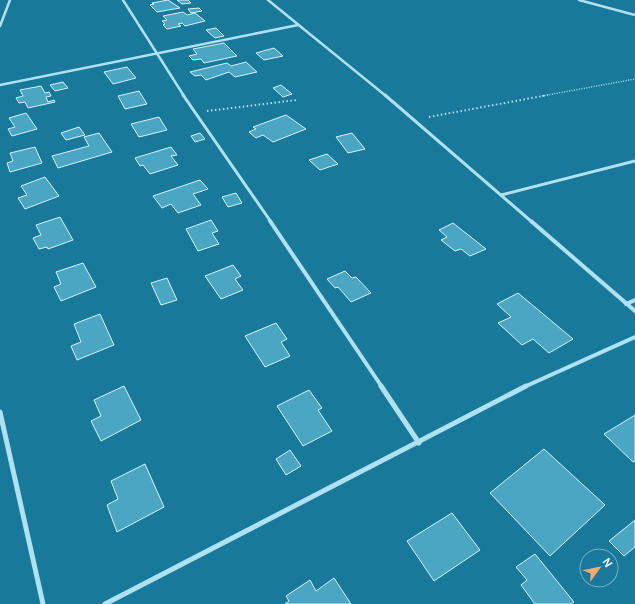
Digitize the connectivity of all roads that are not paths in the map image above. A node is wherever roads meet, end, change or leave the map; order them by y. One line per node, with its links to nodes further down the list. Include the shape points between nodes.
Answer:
1 (10, 0): 6 (street)
2 (123, 0): 9 (street)
3 (268, 0): 7 (street)
4 (578, 0): 5 (street)
5 (635, 15)
6 (1, 19): 8 (street)
7 (298, 25): 9 (street); 12 (street, via 414,119)
8 (0, 26)
9 (157, 52): 10 (street); 18 (street, via 195,114 296,258)
10 (0, 85)
11 (635, 161): 12 (street)
12 (501, 195): 14 (street)
13 (635, 300): 14 (street)
14 (626, 304): 15 (street)
15 (635, 311)
16 (635, 337): 18 (street, via 542,378)
17 (0, 412): 19 (street)
18 (419, 442): 20 (street)
19 (43, 604)
20 (105, 604)

